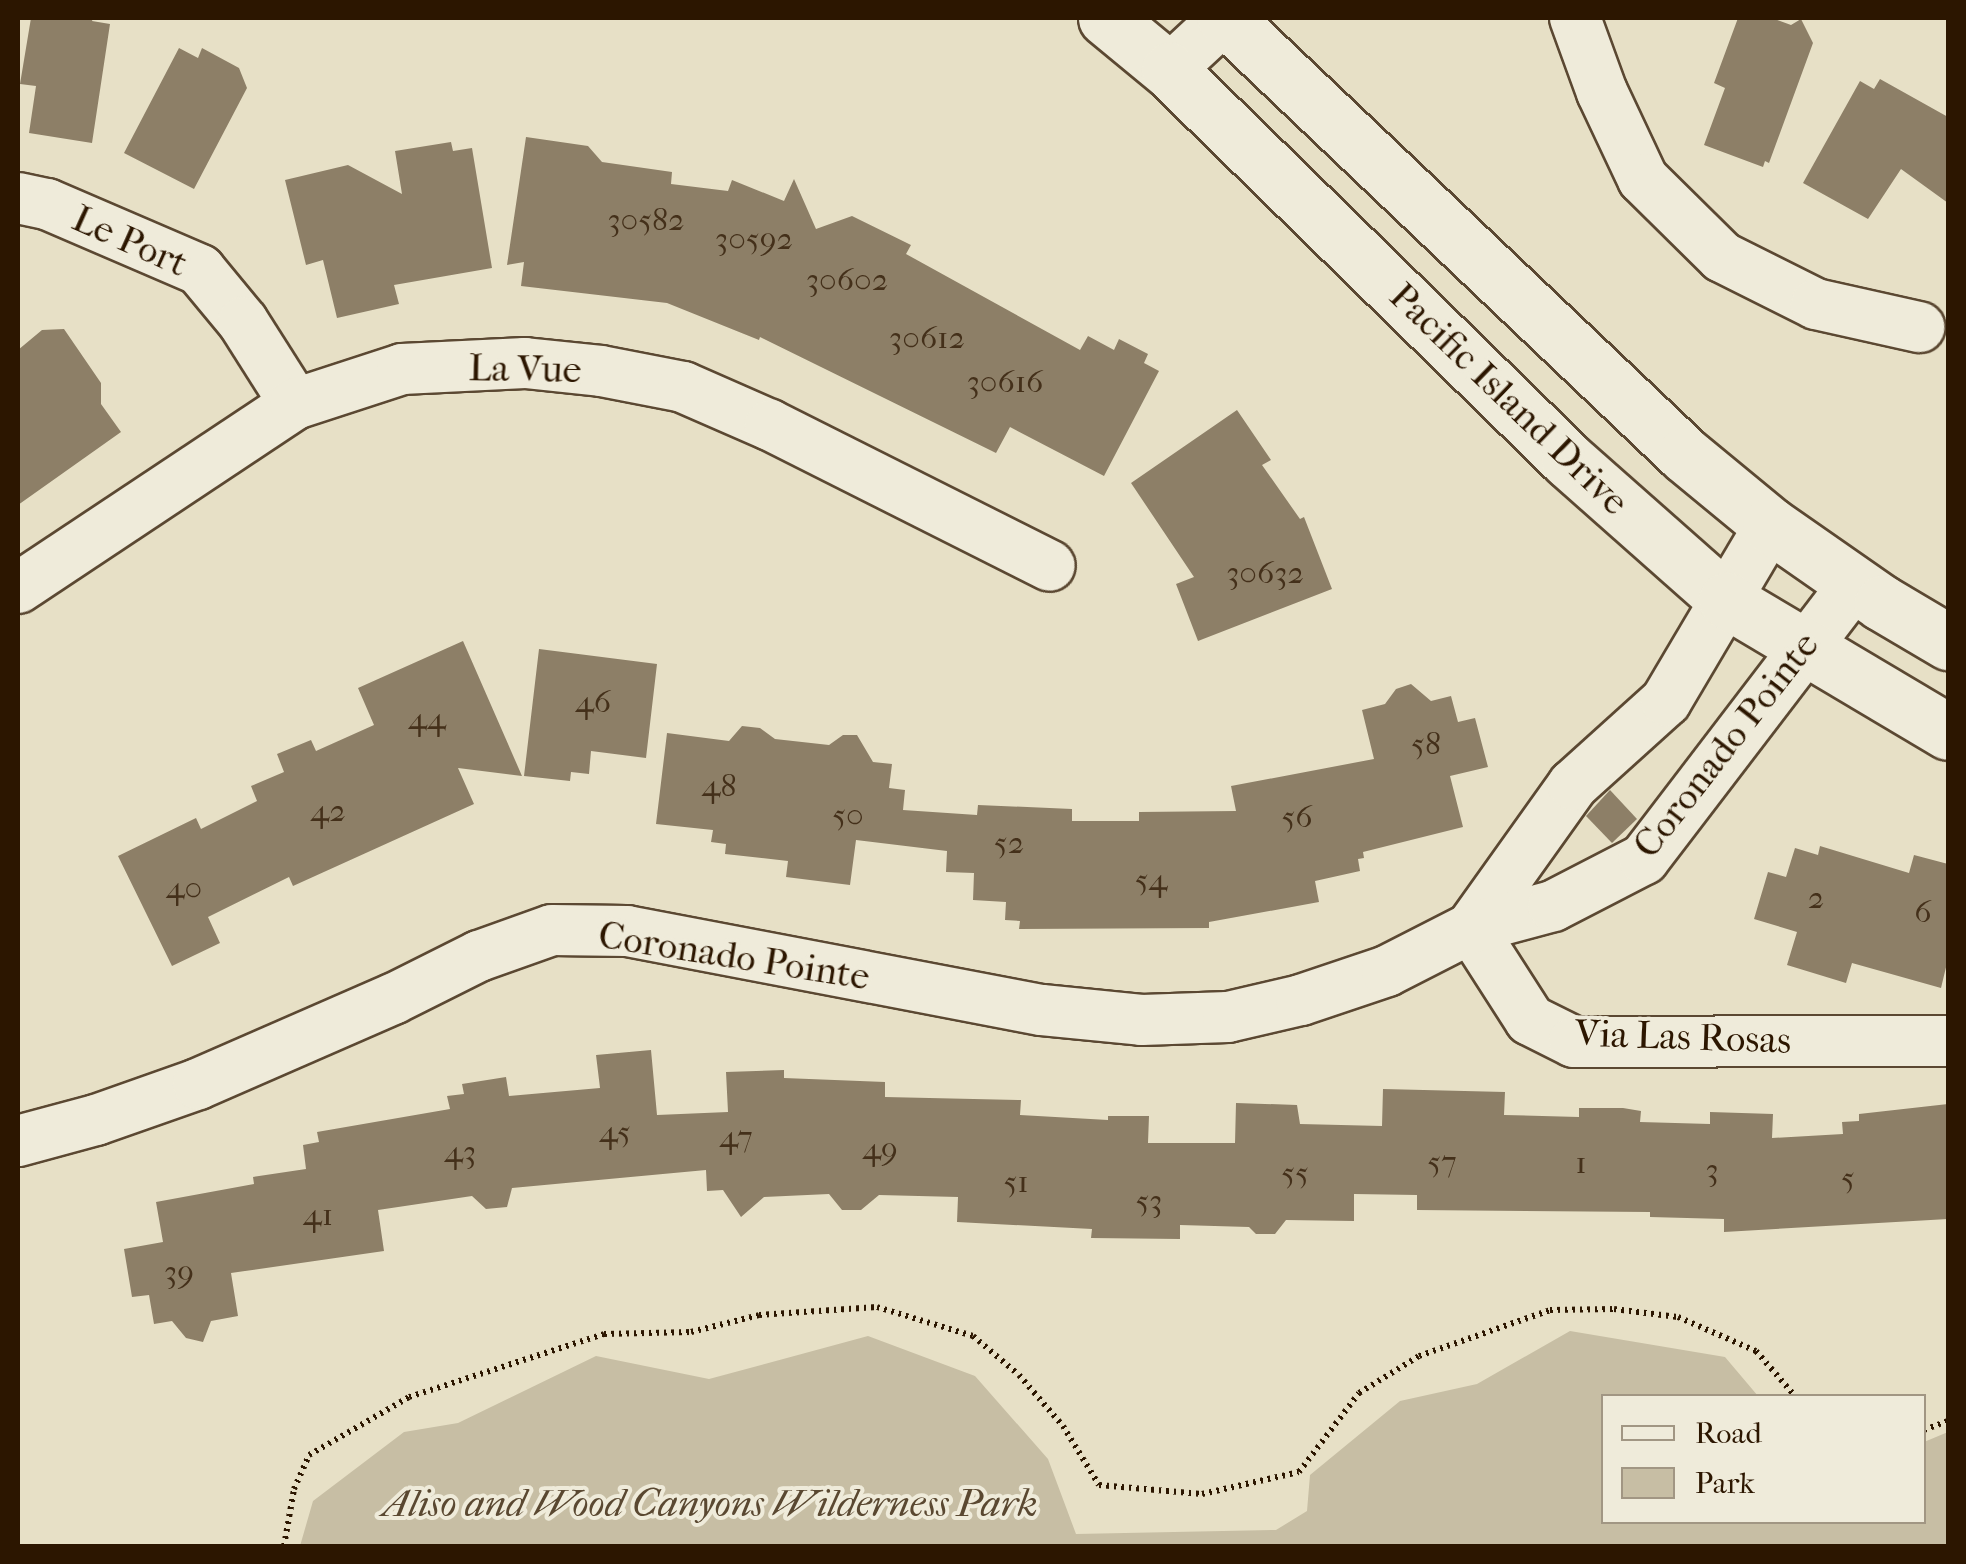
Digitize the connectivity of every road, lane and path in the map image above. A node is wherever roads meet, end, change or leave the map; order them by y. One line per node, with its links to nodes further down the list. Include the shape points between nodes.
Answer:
1 (1106, 18): 4 (main road, Pacific Island Drive)
2 (1225, 18): 4 (street); 8 (main road, via 1685,455)
3 (1576, 18): 6 (street, via 1643,180 1722,257 1816,304)
4 (1170, 70): 12 (main road, Pacific Island Drive, via 1569,461)
5 (18, 198): 7 (street, Le Port, via 47,204 200,270 243,322)
6 (1919, 327)
7 (295, 404): 9 (street, La Vue, via 402,370 490,364 601,370 667,384 770,425); 11 (street, La Vue)
8 (1770, 525): 10 (main road); 12 (street, Coronado Pointe)
9 (1050, 566)
10 (1855, 583): 13 (main road); 14 (street, Coronado Pointe)
11 (18, 588)
12 (1726, 600): 14 (main road, Pacific Island Drive); 16 (street, Coronado Pointe, via 1666,701 1574,785)
13 (1948, 642)
14 (1804, 646): 15 (main road, Pacific Island Drive); 16 (street, Coronado Pointe, via 1644,859 1553,906)
15 (1948, 732)
16 (1471, 928): 17 (street, Via Las Rosas, via 1530,1020 1574,1042); 18 (street, Coronado Pointe, via 1388,972 1301,1000 1228,1016 1142,1020 1042,1010 627,931 552,930 479,956 198,1084)
17 (1948, 1040)
18 (18, 1141)
19 (1794, 1394): 20 (path, via 1756,1352 1678,1317 1550,1310 1420,1356 1358,1393 1299,1472 1202,1494 1099,1485 1052,1414 973,1336 877,1307 758,1315 691,1332 604,1334 410,1397 309,1455 294,1489)
20 (284, 1546)

